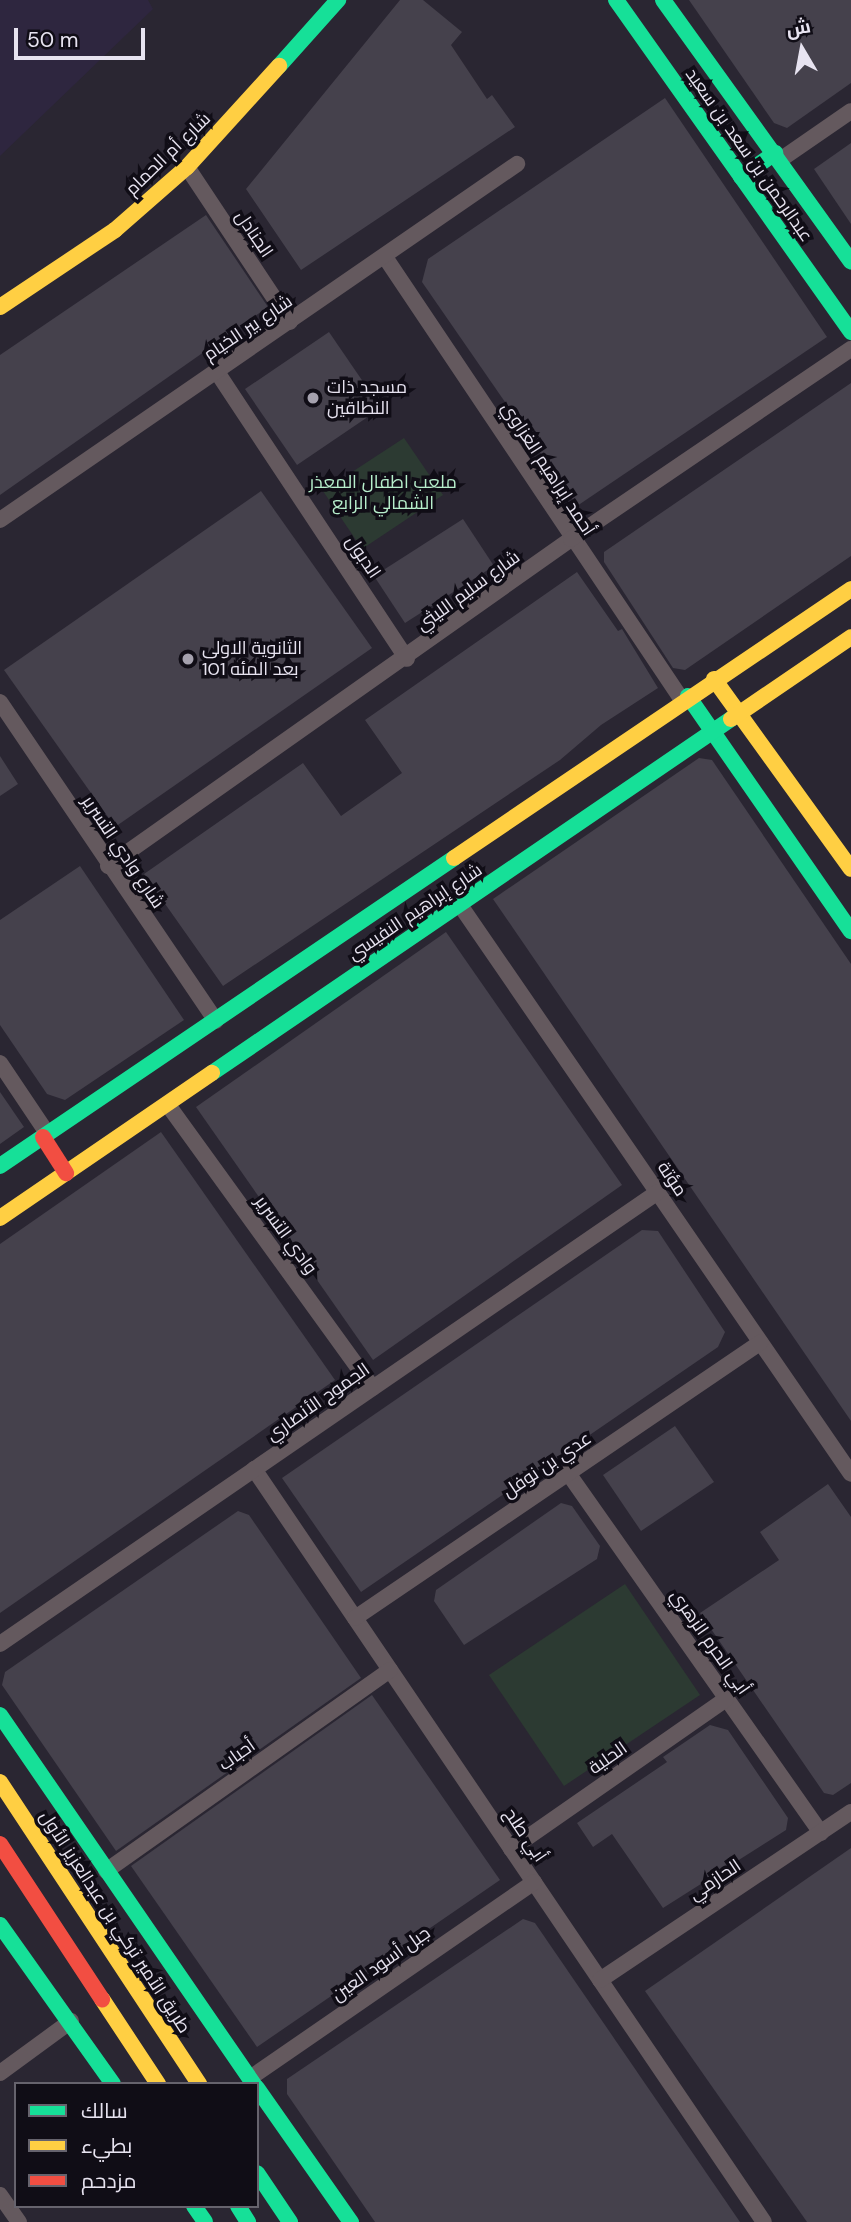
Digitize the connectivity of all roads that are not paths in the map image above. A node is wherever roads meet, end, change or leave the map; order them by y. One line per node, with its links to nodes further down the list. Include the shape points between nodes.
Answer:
1 (338, 0): 8 (street, شارع أم الحمام)
2 (616, 0): 4 (street, عبدالرحمن بن سعد بن سعيد)
3 (663, 0): 4 (street, عبدالرحمن بن سعد بن سعيد)
4 (679, 55): 6 (street, عبدالرحمن بن سعد بن سعيد); 9 (street, عبدالرحمن بن سعد بن سعيد)
5 (851, 111): 6 (street)
6 (777, 157): 9 (street); 11 (street, عبدالرحمن بن سعد بن سعيد)
7 (517, 164): 10 (street, شارع بير الخيام)
8 (187, 167): 12 (street, شارع أم الحمام, via 116,230); 13 (street, الجنادل)
9 (741, 177): 14 (street, عبدالرحمن بن سعد بن سعيد)
10 (385, 257): 13 (street, شارع بير الخيام); 18 (street, أحمد إبراهيم الغزاوي)
11 (851, 262)
12 (0, 307)
13 (290, 322): 16 (street, شارع بير الخيام)
14 (851, 332)
15 (851, 349): 18 (street, شارع سليم الليثي)
16 (218, 372): 17 (street, شارع بير الخيام); 21 (street, الدبول)
17 (0, 520)
18 (571, 539): 21 (street, شارع سليم الليثي); 23 (street, أحمد إبراهيم الغزاوي)
19 (851, 590): 22 (street, شارع إبراهيم النفيسي)
20 (851, 637): 25 (street, شارع إبراهيم النفيسي)
21 (407, 659): 27 (street, شارع سليم الليثي)
22 (714, 679): 23 (street, شارع إبراهيم النفيسي); 25 (street)
23 (685, 698): 26 (street); 31 (street, شارع إبراهيم النفيسي)
24 (0, 702): 27 (street, شارع وادي التسرير)
25 (739, 713): 26 (street, شارع إبراهيم النفيسي); 28 (street)
26 (714, 732): 29 (street, شارع إبراهيم النفيسي); 30 (street)
27 (108, 866): 31 (street, شارع وادي التسرير)
28 (851, 869)
29 (460, 905): 33 (street, شارع إبراهيم النفيسي); 37 (street, مؤتة)
30 (851, 931)
31 (216, 1021): 34 (street, شارع إبراهيم النفيسي)
32 (0, 1063): 34 (street)
33 (168, 1105): 36 (street, شارع إبراهيم النفيسي); 40 (street, وادي التسرير)
34 (45, 1135): 35 (street, شارع إبراهيم النفيسي); 36 (street)
35 (0, 1166)
36 (66, 1173): 38 (street, شارع إبراهيم النفيسي)
37 (658, 1192): 39 (street, مؤتة); 40 (street, الجموح الأنصاري)
38 (0, 1218)
39 (760, 1343): 42 (street, عدي بن نوفل); 43 (street, مؤتة)
40 (373, 1388): 41 (street, الجموح الأنصاري)
41 (254, 1469): 44 (street, أبي طلح); 45 (street, الجموح الأنصاري)
42 (568, 1473): 44 (street, عدي بن نوفل); 47 (street, أبي الحرم الزهري)
43 (851, 1474)
44 (355, 1618): 46 (street, أبي طلح)
45 (0, 1644)
46 (390, 1670): 53 (street, أبي طلح); 55 (street, أحباب)
47 (726, 1699): 51 (street, أبي الحرم الزهري); 53 (street, الحلية)
48 (0, 1715): 55 (street)
49 (0, 1782): 64 (street, طريق الأمير تركي بن عبدالعزيز الأول)
50 (851, 1812): 51 (street, الحازمي)
51 (821, 1833): 59 (street, الحازمي)
52 (0, 1844): 57 (street)
53 (511, 1849): 56 (street, أبي طلح)
54 (0, 1854): 57 (street)
55 (106, 1871): 65 (street)
56 (534, 1882): 59 (street, أبي طلح); 66 (street, جبل أسود العين)
57 (34, 1894): 63 (street)
58 (0, 1925): 60 (street)
59 (600, 1980): 73 (street, أبي طلح)
60 (71, 2021): 61 (street); 62 (street)
61 (0, 2073)
62 (112, 2082)
63 (157, 2082)
64 (198, 2082)
65 (253, 2082)
66 (255, 2082)
67 (259, 2090): 72 (street)
68 (259, 2176): 71 (street)
69 (0, 2195): 70 (street)
70 (19, 2222)
71 (290, 2222)
72 (351, 2222)
73 (764, 2222)

